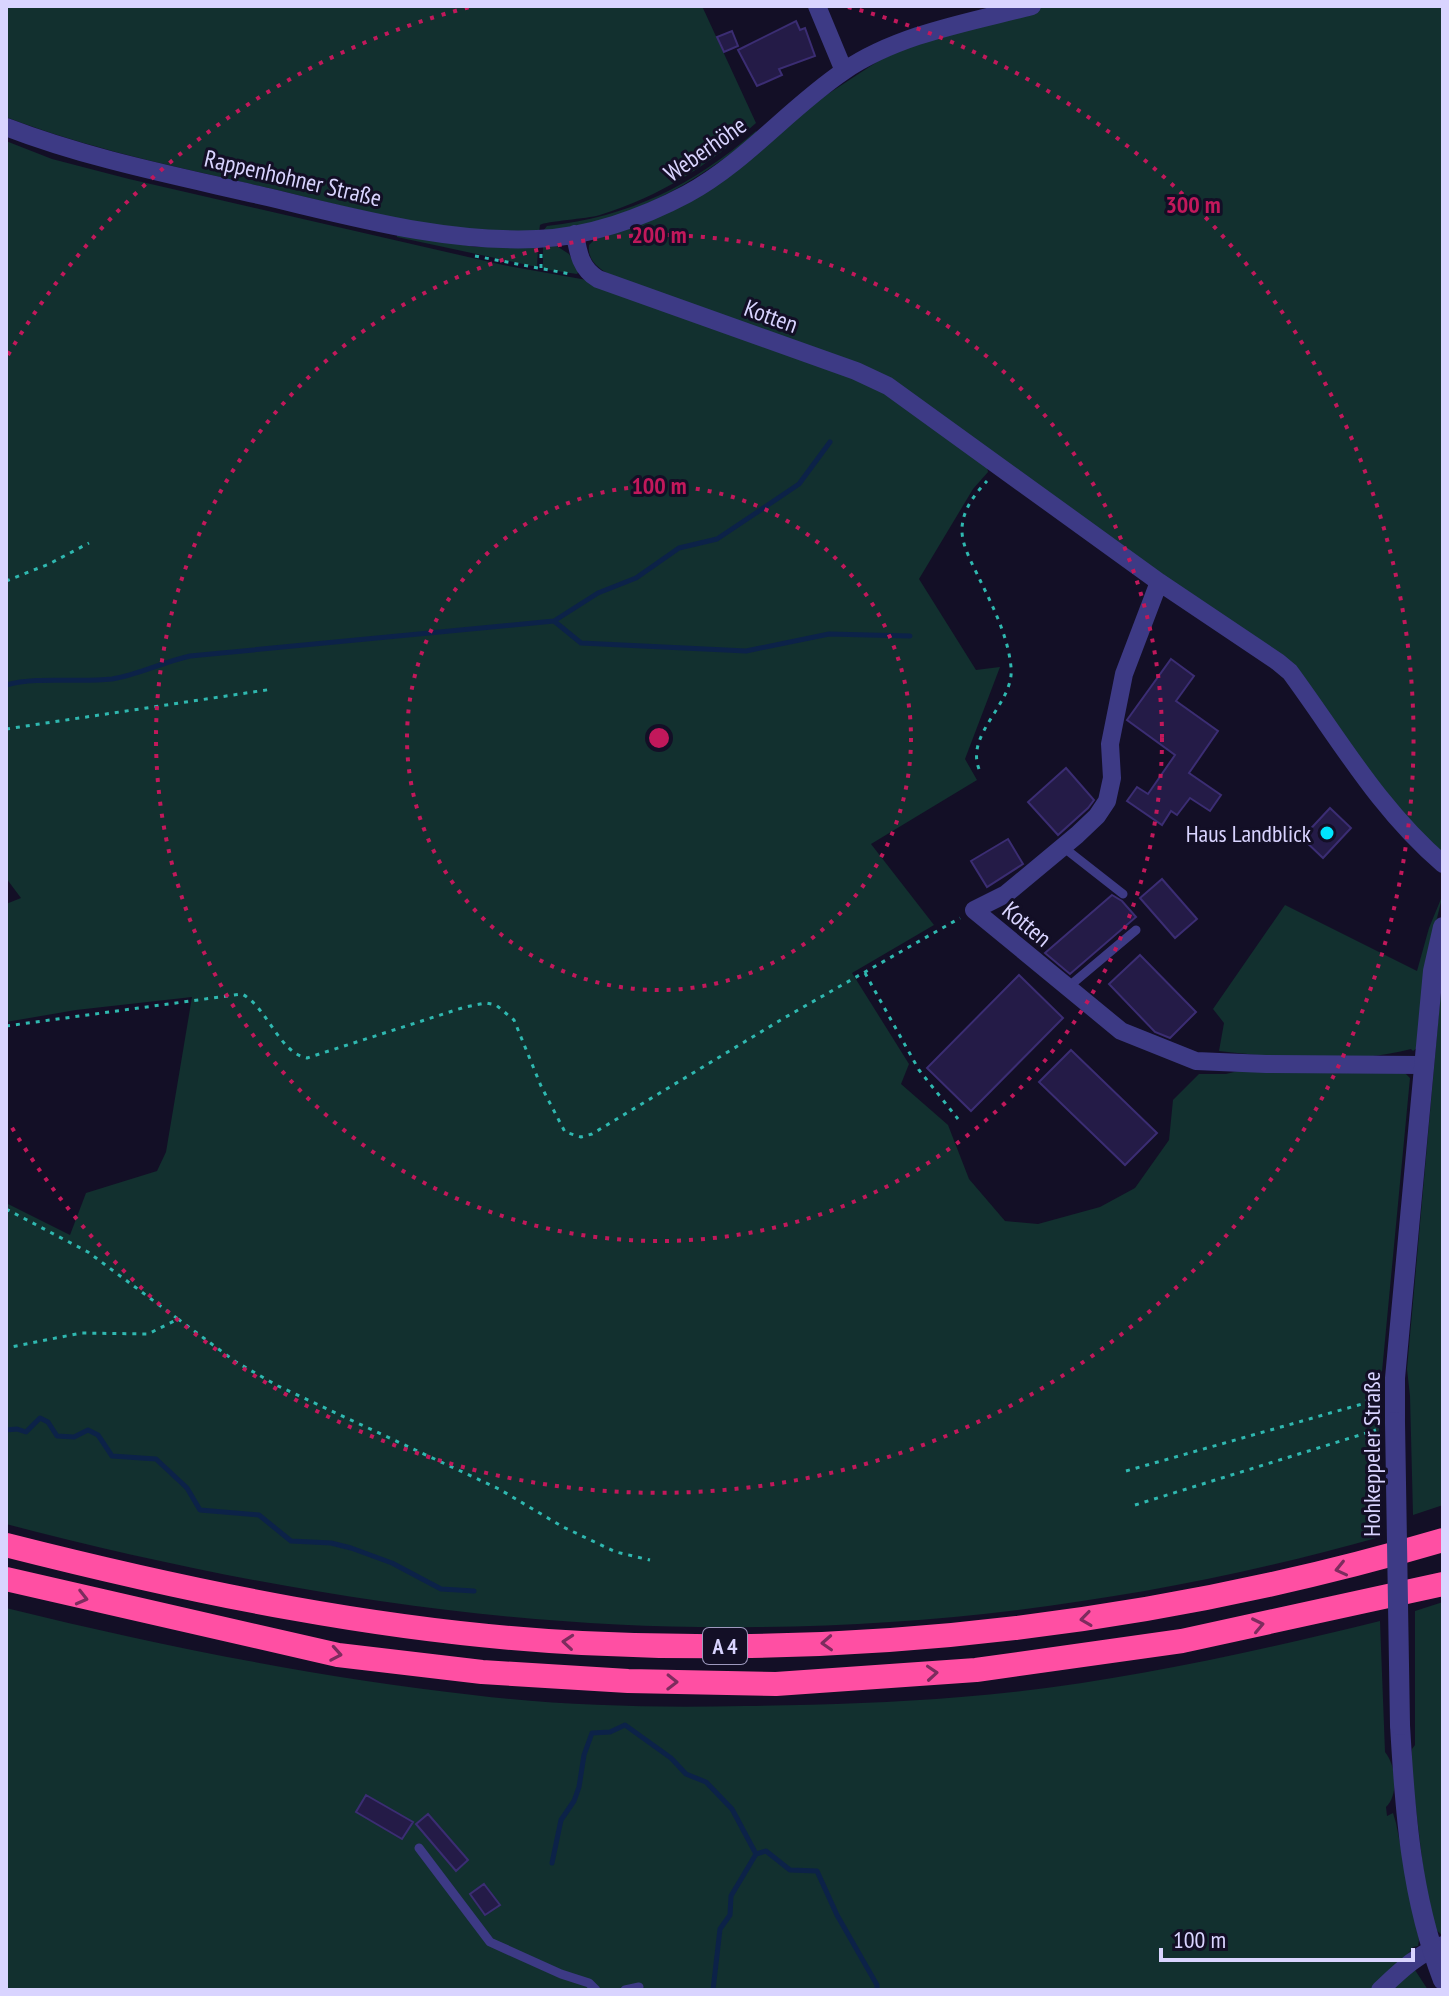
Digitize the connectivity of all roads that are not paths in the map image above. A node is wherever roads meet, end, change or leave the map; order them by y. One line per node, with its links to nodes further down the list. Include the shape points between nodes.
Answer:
1 (817, 6): 3 (street)
2 (1032, 6): 3 (street, Weberhöhe, via 912,39)
3 (844, 71): 5 (street, Weberhöhe, via 744,155 687,194)
4 (6, 127): 5 (street, Rappenhohner Straße, via 137,166 422,232 510,240)
5 (575, 234): 6 (street, Kotten, via 589,274 888,386)
6 (1159, 582): 7 (street, Kotten, via 1124,674 1110,744 1107,801); 8 (street, Kotten, via 1290,672 1368,785)
7 (1063, 847): 9 (lane); 12 (street, Kotten, via 1006,894 974,910)
8 (1443, 864)
9 (1123, 894)
10 (1443, 927): 13 (street, Hohkeppeler Straße)
11 (1136, 930): 12 (lane)
12 (1067, 988): 13 (street, Kotten, via 1121,1031 1196,1061)
13 (1424, 1065): 19 (street, Hohkeppeler Straße, bridge, via 1390,1425 1406,1820 1421,1911)
14 (1443, 1540): 15 (highway, A 4, one-way to 15, via 1271,1586 1136,1612 901,1640 676,1647 485,1635 322,1614)
15 (6, 1545)
16 (6, 1579): 17 (highway, A 4, one-way to 17, via 338,1655 497,1673 776,1684 976,1670 1182,1641)
17 (1443, 1584)
18 (419, 1848): 22 (lane, via 490,1942)
19 (1437, 1947): 20 (street, Hohkeppeler Straße); 24 (street)
20 (1443, 1980)
21 (639, 1987): 23 (lane)
22 (596, 1990)
23 (625, 1990)
24 (1380, 1990)

